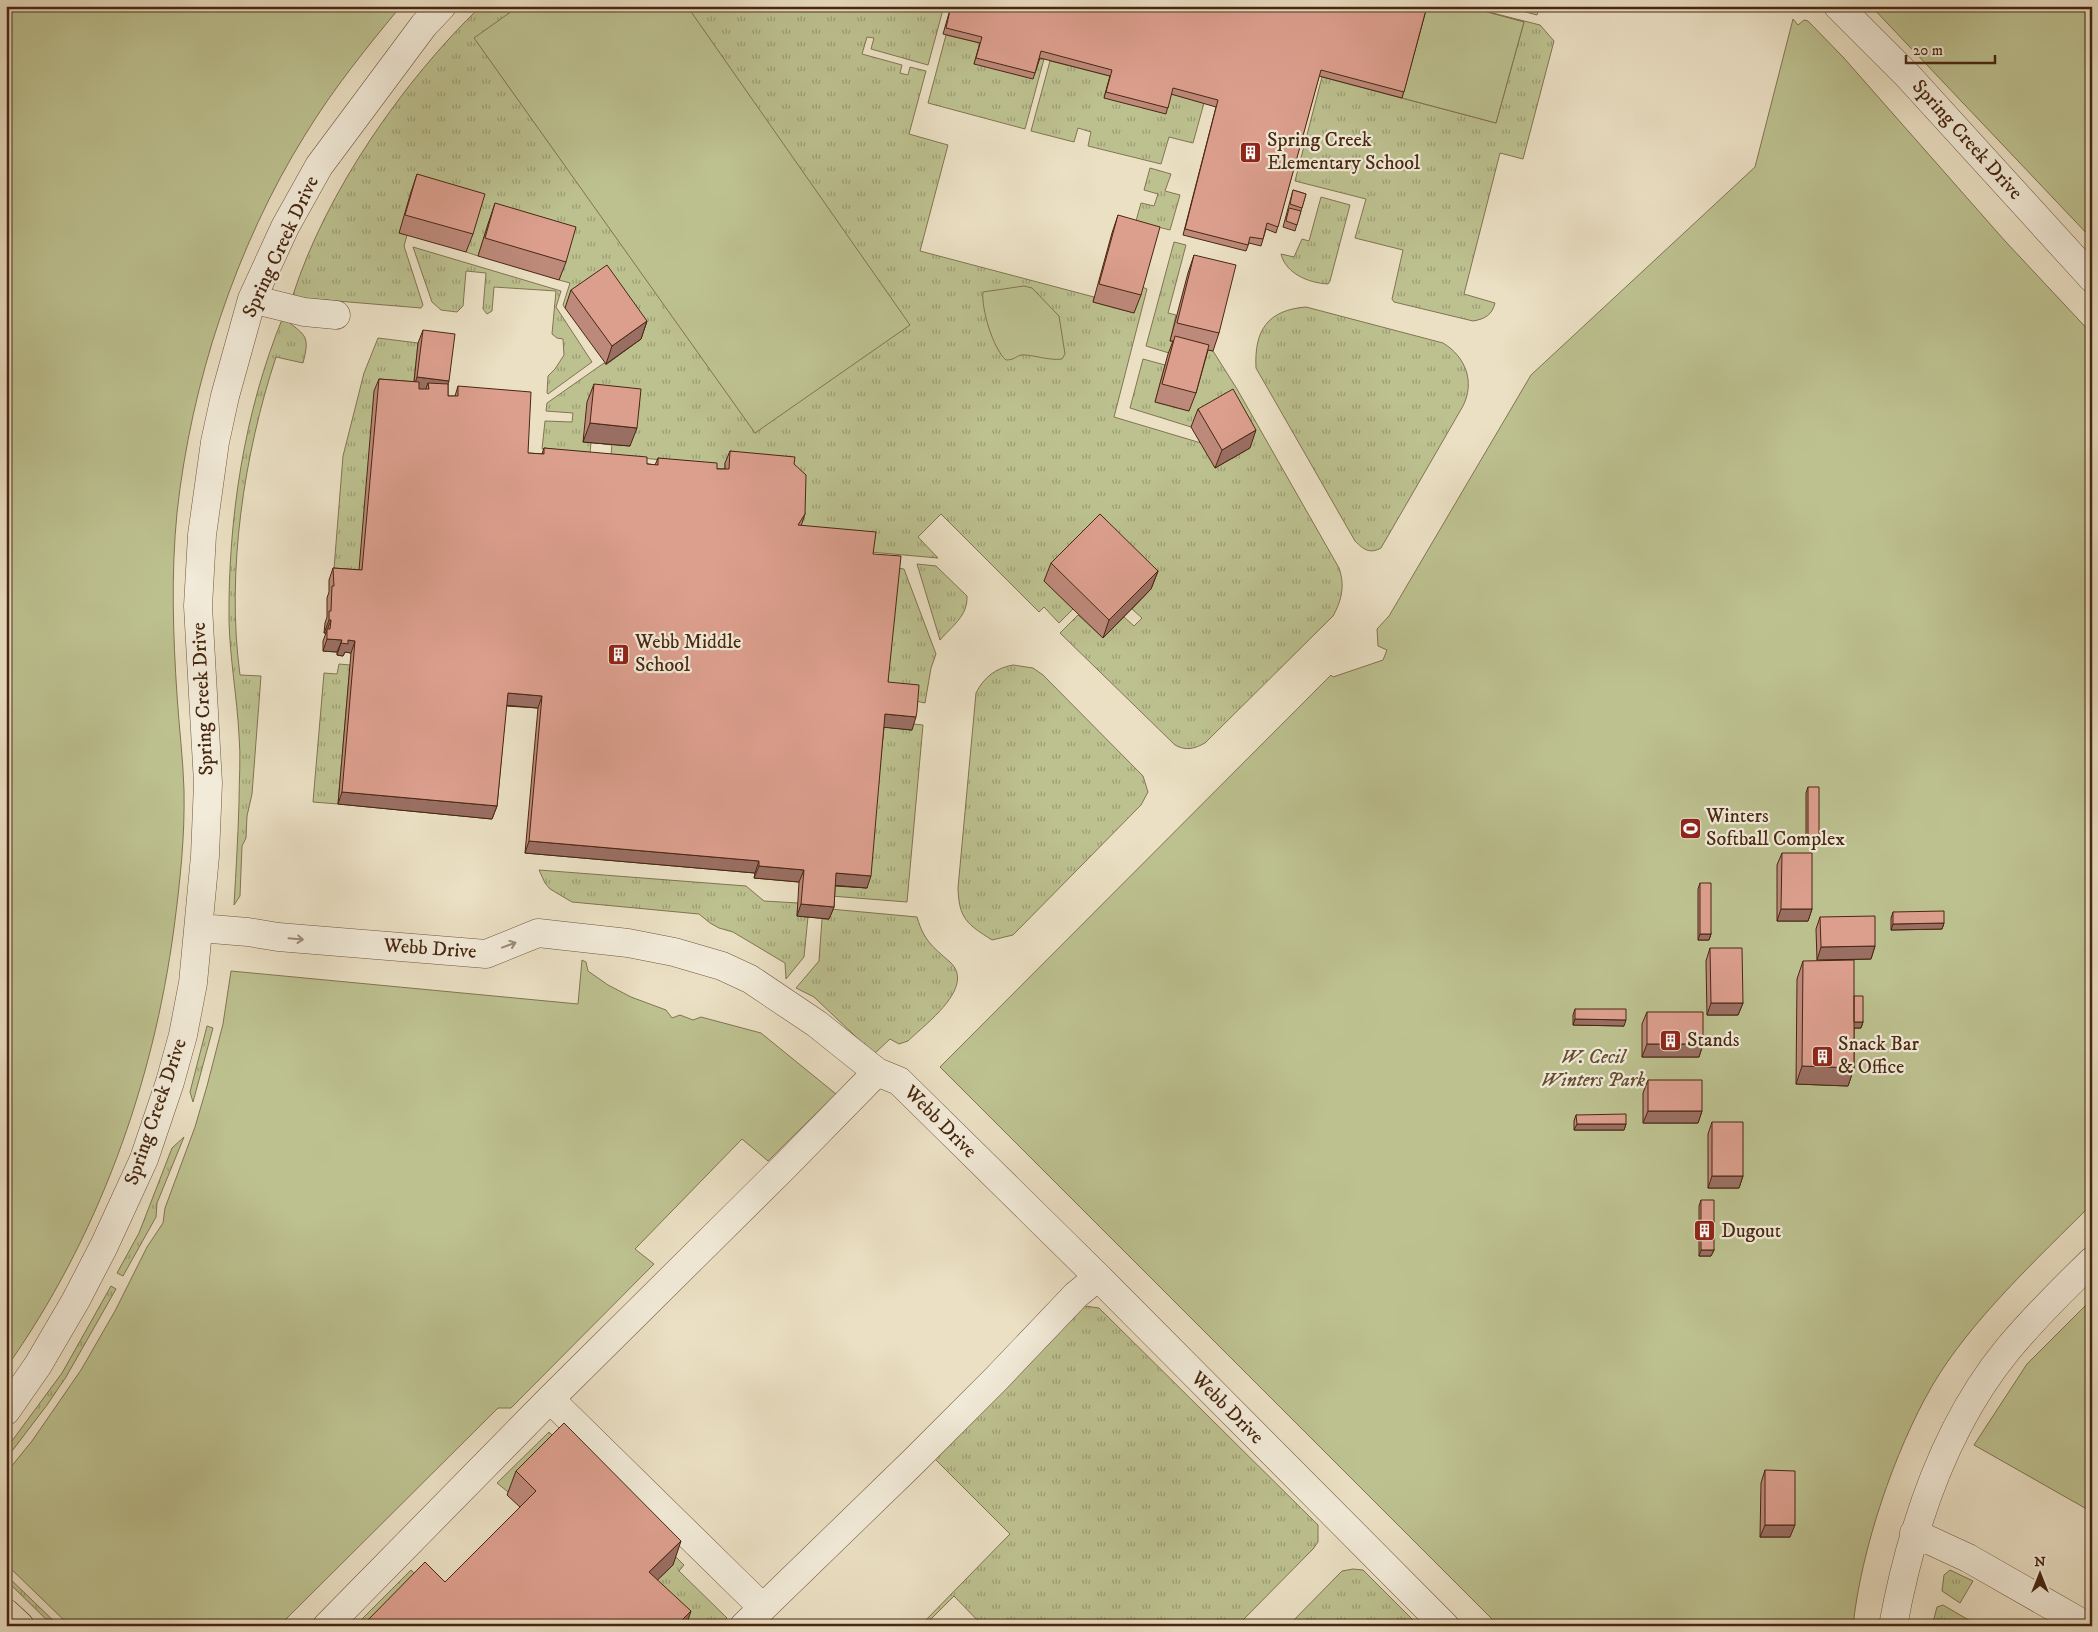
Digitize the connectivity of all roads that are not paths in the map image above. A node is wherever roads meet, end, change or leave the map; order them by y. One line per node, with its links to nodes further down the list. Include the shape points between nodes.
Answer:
1 (442, 6): 4 (street, Spring Creek Drive, via 424,25 319,166 285,227)
2 (1838, 6): 3 (street, Spring Creek Drive, via 1908,76)
3 (2092, 278)
4 (252, 299): 5 (street, via 304,312); 6 (street, Spring Creek Drive, via 215,442 202,535 198,606 208,783)
5 (336, 315)
6 (199, 928): 7 (street, Webb Drive, one-way to 7, via 486,954 538,933 628,943 674,952 722,966 750,979 817,1024); 11 (street, Spring Creek Drive, via 183,1035 144,1159 76,1300 38,1365)
7 (877, 1072): 9 (street, Webb Drive, via 899,1081); 10 (street)
8 (2092, 1261): 12 (street, via 2053,1298 2007,1350 1979,1390 1944,1453)
9 (1098, 1277): 14 (street, via 1076,1294 901,1475); 17 (street, Webb Drive)
10 (550, 1399): 14 (street); 16 (street)
11 (6, 1411)
12 (1914, 1532): 18 (street); 19 (street, via 1968,1558)
13 (6, 1613): 15 (main road)
14 (753, 1616)
15 (20, 1626)
16 (326, 1626)
17 (1444, 1626)
18 (1893, 1626)
19 (2087, 1626)

